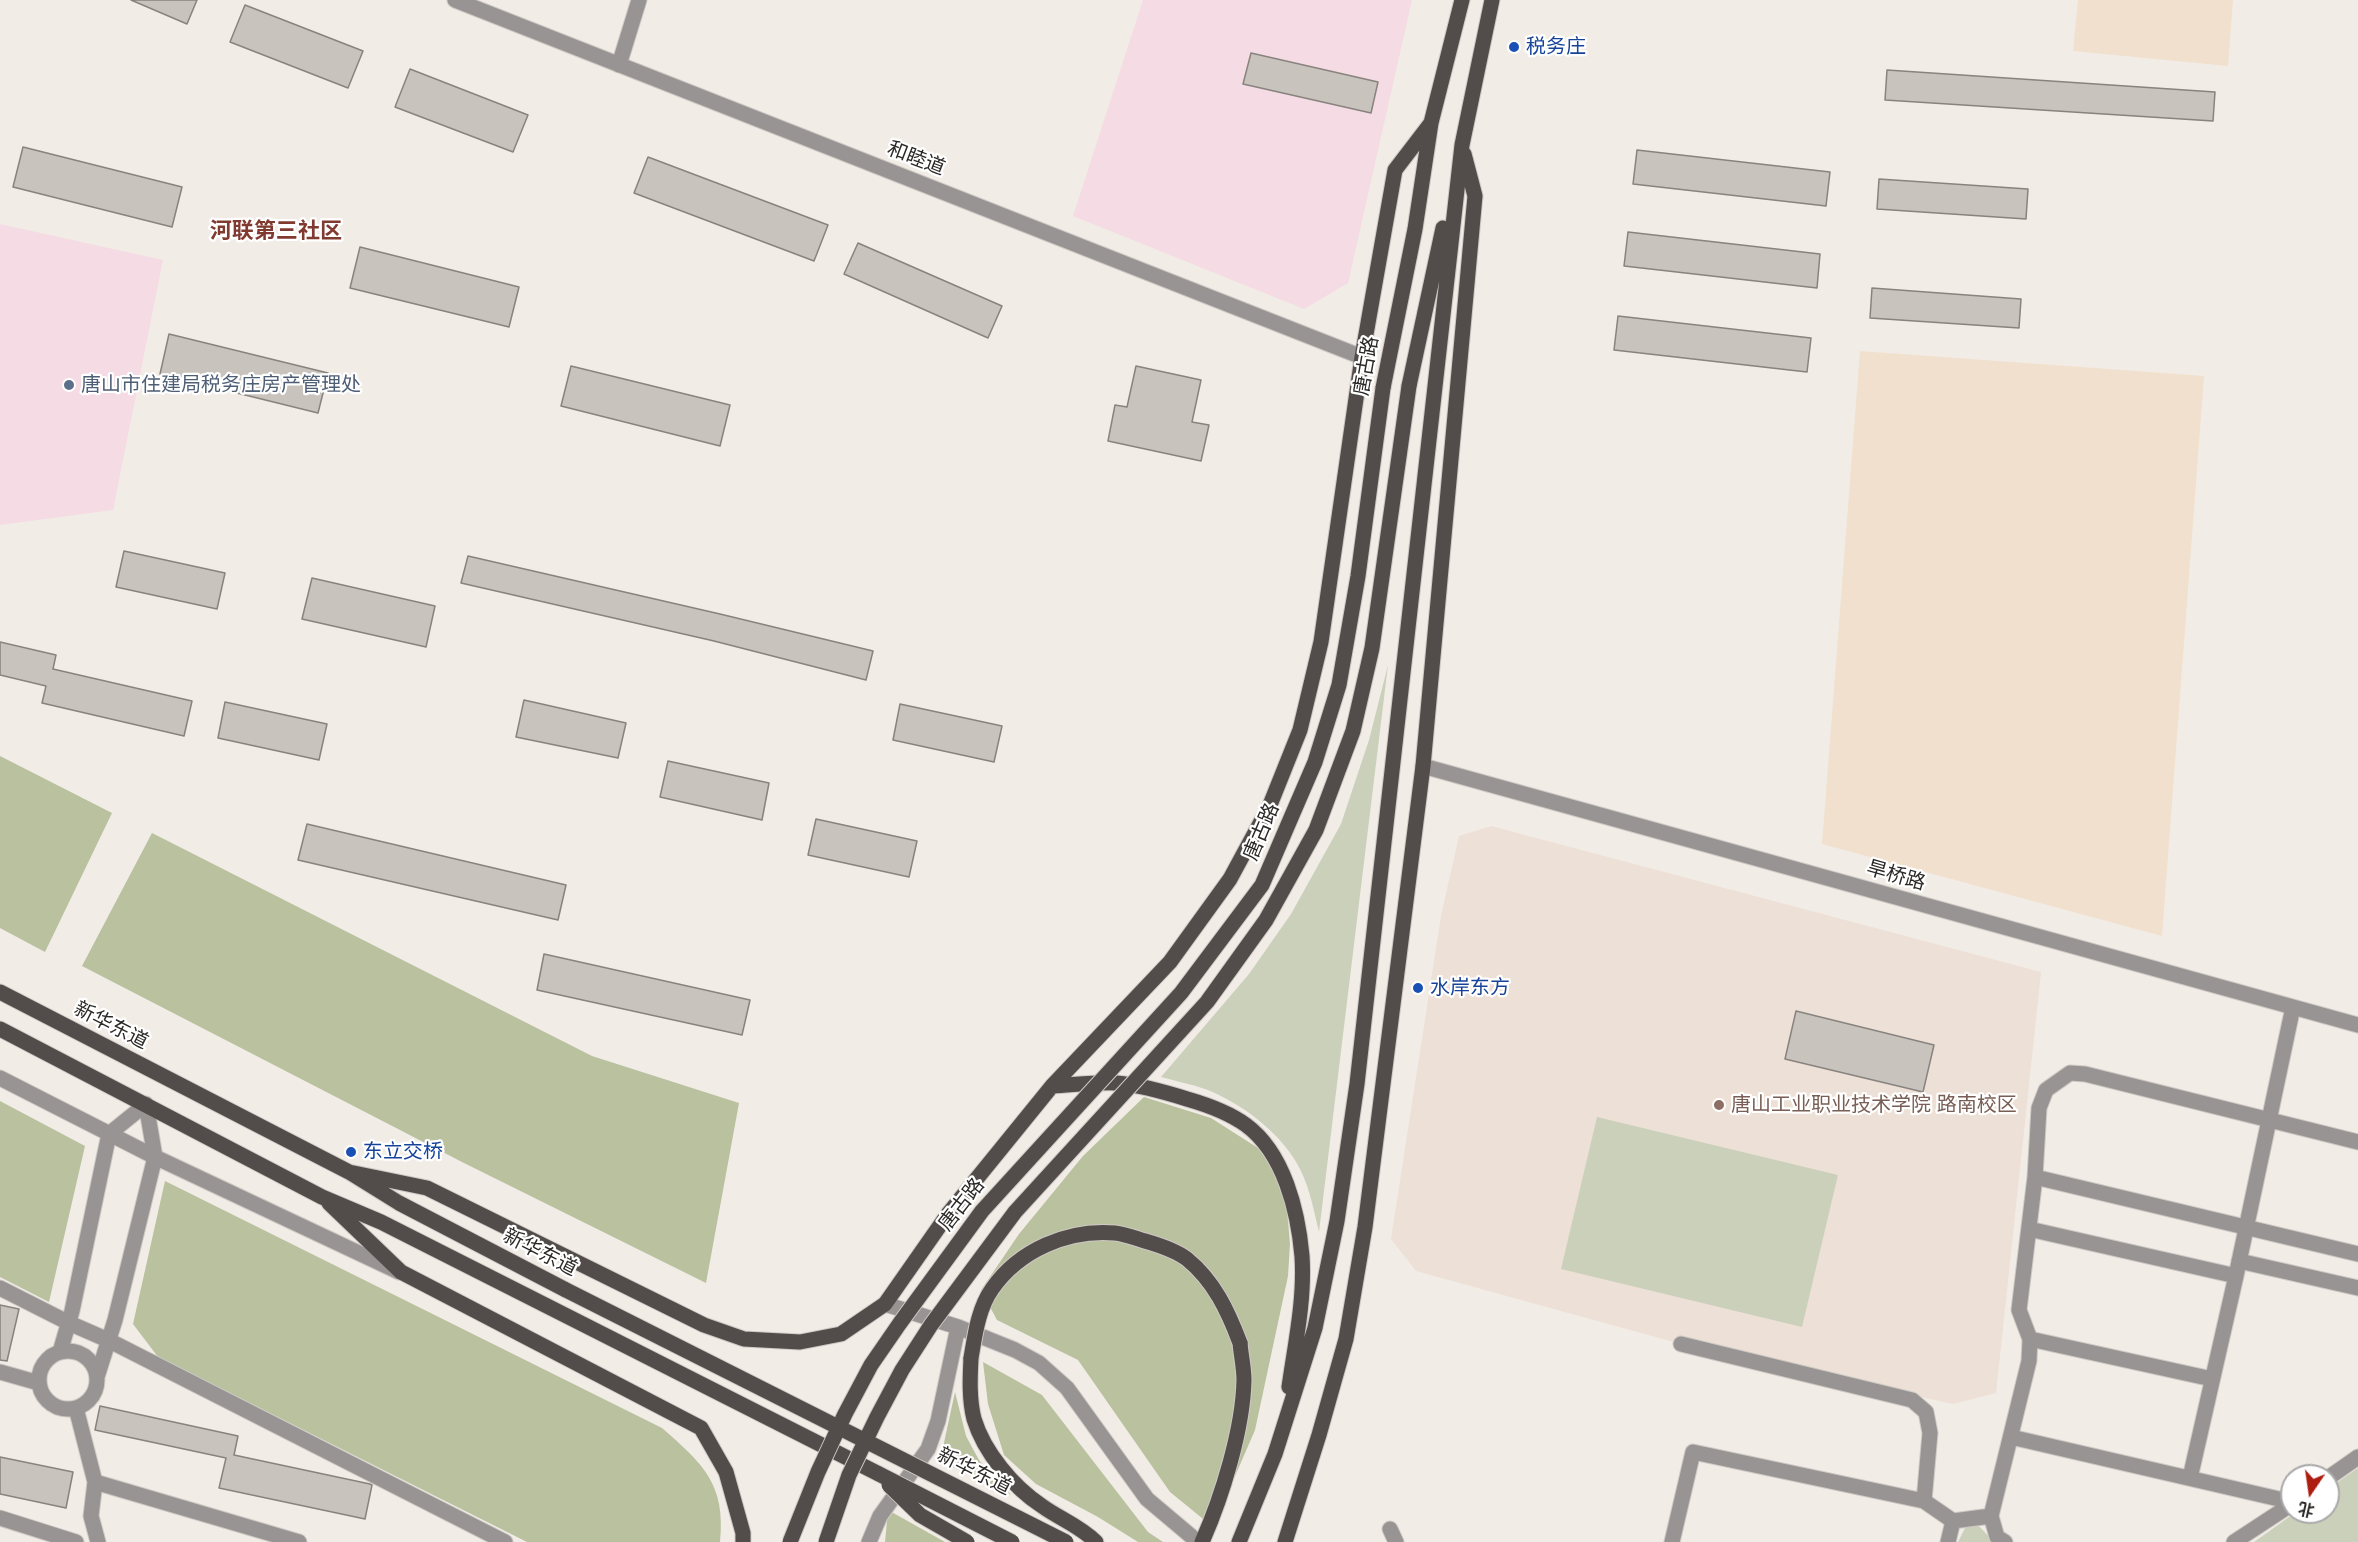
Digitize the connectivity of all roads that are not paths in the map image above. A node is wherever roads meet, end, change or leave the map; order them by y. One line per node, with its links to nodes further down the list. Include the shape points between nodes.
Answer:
1 (455, 0): 5 (street, 和睦道)
2 (639, 0): 5 (street)
3 (1462, 0): 6 (main road, 唐古路)
4 (1492, 0): 7 (main road)
5 (619, 65): 8 (street, 和睦道)
6 (1431, 123): 8 (main road, via 1395,170); 61 (main road, 唐古路, bridge, via 1415,229 1383,388 1359,576 1339,685 1315,762 1262,885 1181,993 982,1211 900,1323 871,1365 845,1414)
7 (1462, 145): 9 (main road, via 1474,196); 43 (main road, via 1357,1084 1337,1221 1315,1328); 62 (main road, bridge, via 1409,386 1372,648 1353,731 1316,830 1266,920 1207,1002 1015,1212 931,1325 877,1417 849,1475)
8 (1362, 357): 15 (main road, via 1321,642 1300,730 1270,805 1230,879 1170,962)
9 (1423, 766): 11 (street, 旱桥路); 70 (main road, via 1365,1227 1346,1339)
10 (0, 992): 21 (main road, 新华东道)
11 (2293, 1007): 12 (street, 旱桥路); 17 (street)
12 (2358, 1026)
13 (0, 1029): 16 (main road)
14 (0, 1078): 18 (street)
15 (1052, 1086): 31 (main road, via 948,1214); 43 (main road, via 1116,1083 1172,1094 1215,1107 1247,1125 1267,1148 1284,1175 1296,1212 1302,1257 1299,1316)
16 (146, 1104): 18 (street); 20 (street); 23 (main road)
17 (2269, 1120): 19 (street); 22 (street, via 2070,1073 2046,1090 2039,1108); 24 (street)
18 (109, 1134): 20 (street); 32 (street)
19 (2358, 1142)
20 (155, 1158): 28 (street); 35 (street)
21 (350, 1172): 31 (main road, via 427,1188 704,1325 744,1339 800,1342 841,1334); 66 (main road, 新华东道, bridge, via 399,1203 566,1290)
22 (2035, 1177): 24 (street); 25 (street)
23 (322, 1197): 28 (main road); 47 (main road, bridge, via 381,1222)
24 (2246, 1228): 26 (street); 27 (street)
25 (2029, 1229): 27 (street); 34 (street, via 2019,1310)
26 (2358, 1254)
27 (2238, 1268): 30 (street); 40 (street)
28 (400, 1272): 60 (main road, via 701,1428 726,1472)
29 (0, 1288): 32 (street)
30 (2358, 1288)
31 (885, 1304): 33 (street)
32 (69, 1323): 35 (street); 37 (street)
33 (958, 1327): 63 (street, via 938,1421 928,1449 880,1516); 68 (street, via 1015,1350 1046,1369 1066,1388 1147,1499)
34 (2030, 1339): 40 (street); 44 (street, via 2029,1361)
35 (108, 1340): 39 (street); 59 (street)
36 (1682, 1344): 51 (street, via 1912,1400 1926,1412 1930,1433)
37 (60, 1352): 39 (street, via 88,1360); 41 (street, via 44,1364)
38 (2, 1374): 41 (street)
39 (97, 1377): 42 (street, via 92,1396)
40 (2212, 1379): 48 (street)
41 (39, 1383): 42 (street, via 52,1404)
42 (76, 1408): 49 (street)
43 (1282, 1435): 69 (main road)
44 (2011, 1437): 48 (street); 53 (street)
45 (2358, 1457): 46 (street)
46 (2340, 1470)
47 (879, 1474): 64 (main road, bridge, via 920,1515); 65 (main road, bridge)
48 (2190, 1478): 50 (street)
49 (95, 1482): 57 (street, via 91,1516); 58 (street)
50 (2280, 1500)
51 (1924, 1501): 55 (street); 71 (street, via 1693,1452)
52 (2280, 1511): 74 (street)
53 (1991, 1516): 55 (street); 73 (street, via 1997,1537)
54 (0, 1518): 56 (street)
55 (1953, 1521): 72 (street)
56 (76, 1542)
57 (98, 1542)
58 (298, 1542)
59 (505, 1542)
60 (742, 1542)
61 (790, 1542)
62 (826, 1542)
63 (869, 1542)
64 (967, 1542)
65 (1012, 1542)
66 (1066, 1542)
67 (1096, 1542): 68 (main road, bridge, via 1087,1532 1040,1505 990,1454 975,1419 970,1384 977,1323 991,1290 1030,1252 1065,1236 1089,1232 1117,1233 1162,1246 1186,1258 1225,1305 1240,1342 1244,1379 1241,1409 1218,1505)
68 (1200, 1542)
69 (1239, 1542)
70 (1285, 1542)
71 (1672, 1542)
72 (1948, 1542)
73 (2005, 1542)
74 (2234, 1542)

